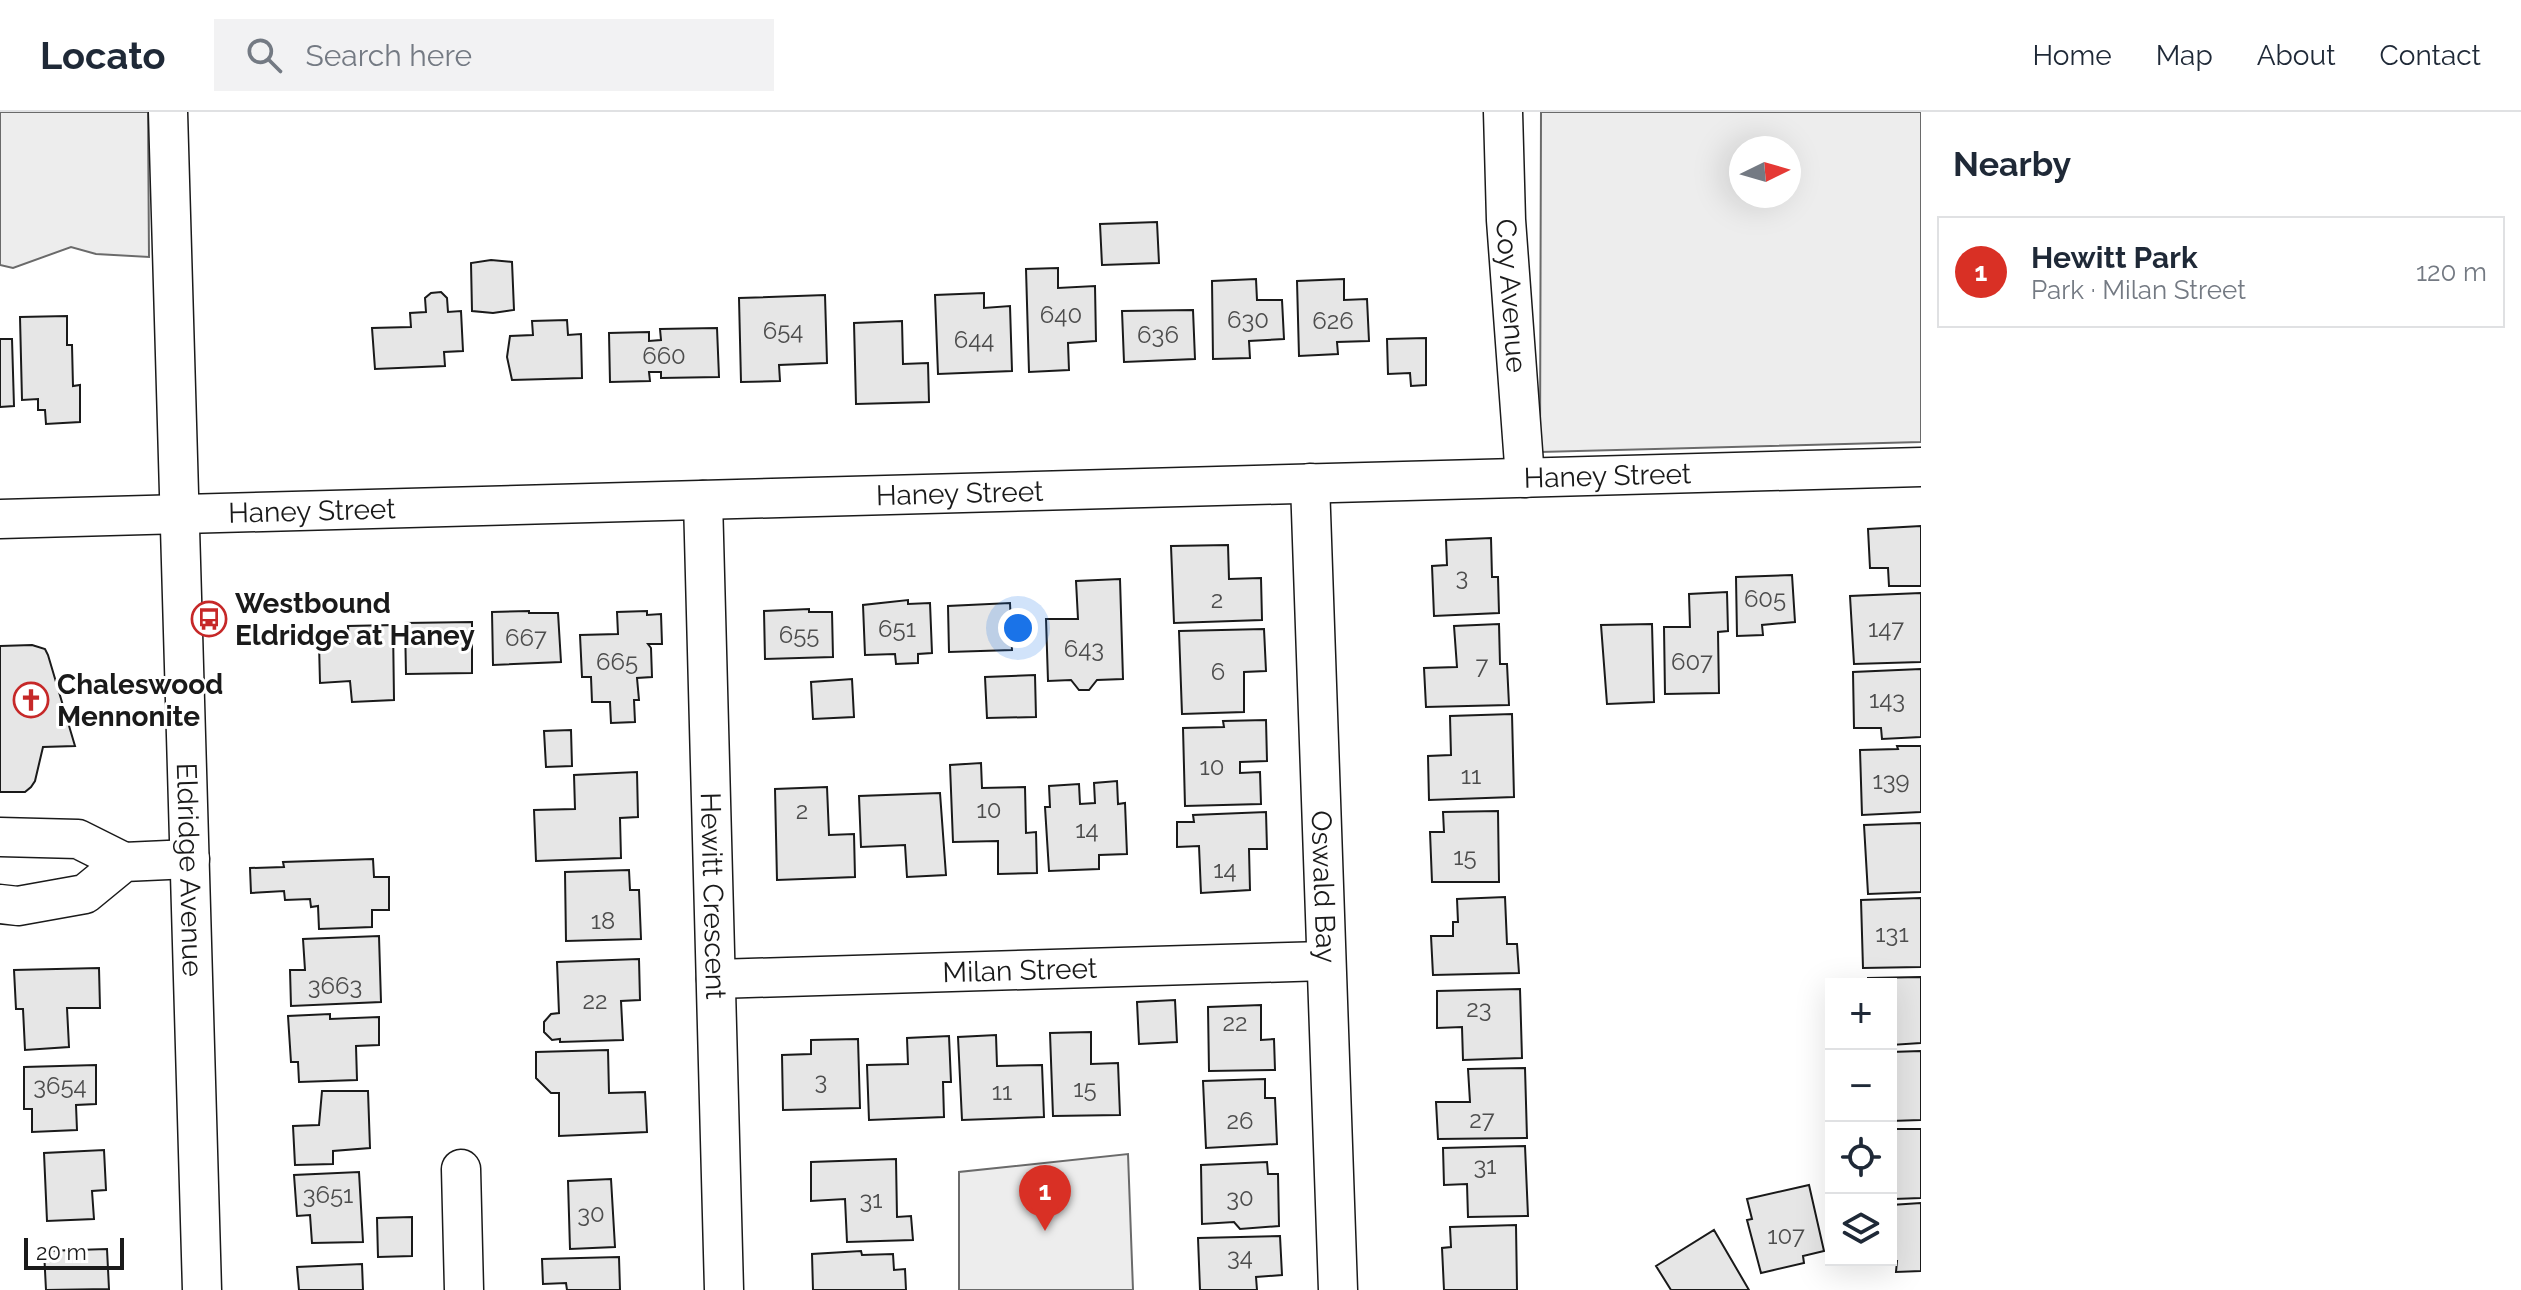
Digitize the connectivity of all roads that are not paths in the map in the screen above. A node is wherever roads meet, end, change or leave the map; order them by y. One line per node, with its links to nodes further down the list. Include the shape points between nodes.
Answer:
1 (168, 112): 7 (street, Eldridge Avenue)
2 (1503, 112): 4 (street, Coy Avenue)
3 (1921, 467): 4 (street, Haney Street)
4 (1525, 478): 5 (street, Haney Street)
5 (1310, 483): 6 (street, Haney Street); 13 (street, Oswald Bay)
6 (703, 500): 7 (street, Haney Street); 14 (street, Hewitt Crescent)
7 (181, 514): 8 (street, Haney Street); 10 (street, Eldridge Avenue)
8 (0, 519)
9 (0, 837): 11 (street, via 78,839)
10 (190, 859): 11 (street); 16 (street, Eldridge Avenue)
11 (124, 862): 12 (street, via 85,894 18,906)
12 (0, 904)
13 (1325, 961): 14 (street, Milan Street); 19 (street, Oswald Bay)
14 (716, 979): 18 (street, Hewitt Crescent)
15 (461, 1169): 17 (street)
16 (202, 1290)
17 (464, 1290)
18 (724, 1290)
19 (1338, 1290)

